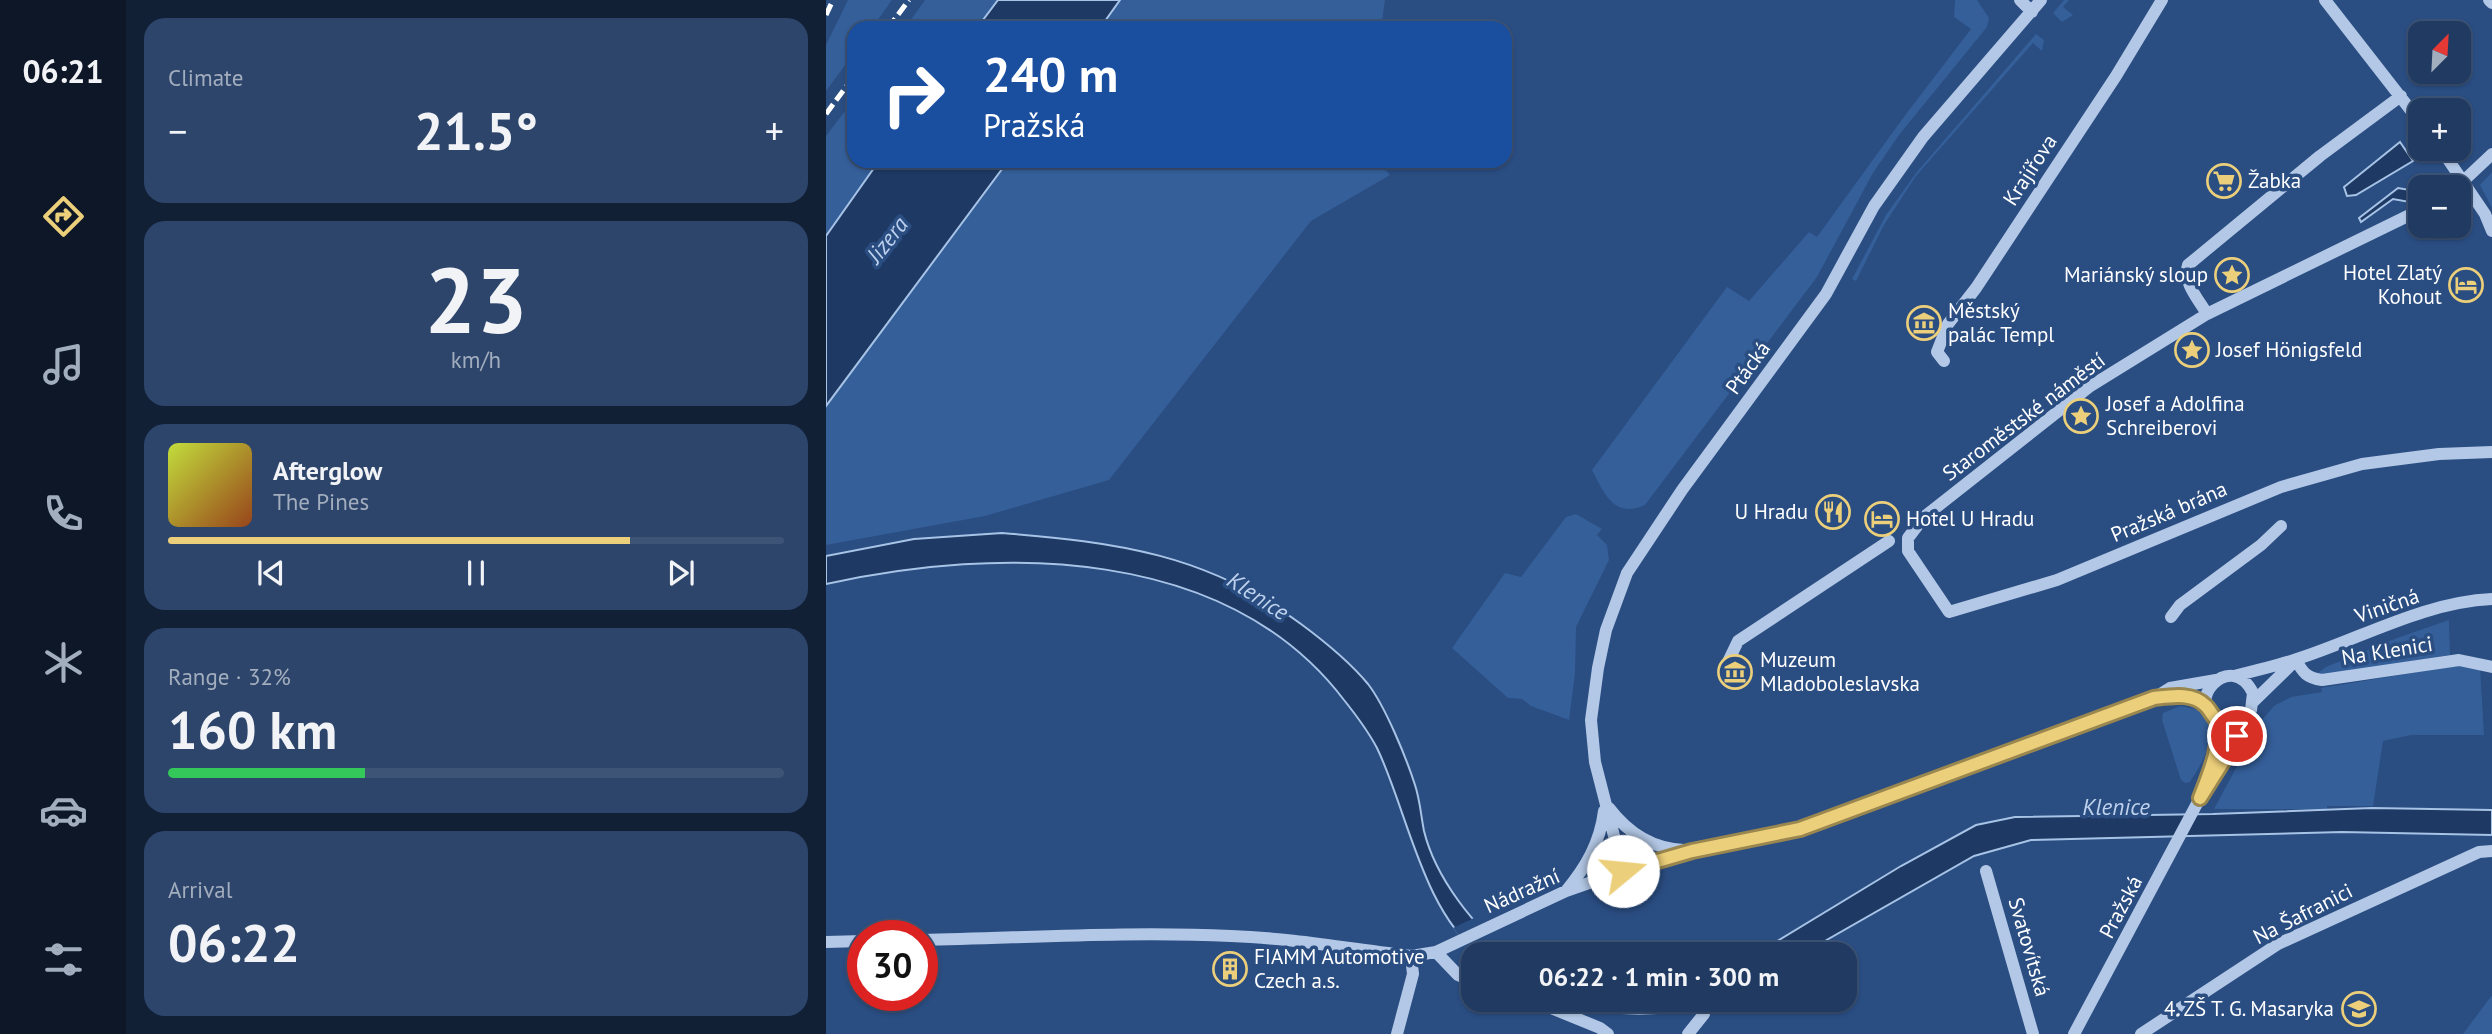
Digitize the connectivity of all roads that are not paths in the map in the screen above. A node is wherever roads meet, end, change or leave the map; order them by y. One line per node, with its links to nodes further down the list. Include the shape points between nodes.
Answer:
1 (2020, 0): 5 (street)
2 (2041, 0): 5 (street, Ptácká)
3 (2162, 0): 14 (street, Krajířova, via 1976,288 1948,324 1937,352)
4 (2325, 0): 6 (street)
5 (2032, 12): 32 (street, Ptácká, via 1923,137 1874,206 1826,294 1627,573 1606,630 1591,720)
6 (2401, 96): 7 (street); 13 (street, via 2188,265 2187,280)
7 (2408, 106)
8 (2492, 154): 9 (street)
9 (2471, 175)
10 (2471, 198): 12 (street)
11 (2408, 216): 13 (street, Staroměstské náměstí)
12 (2492, 231)
13 (2207, 314): 17 (street, Staroměstské náměstí, via 2090,387 1924,517)
14 (1944, 361)
15 (2492, 452): 17 (street, Pražská brána, via 2362,464 2281,487 2057,580 1949,612 1908,551)
16 (2281, 526): 20 (street, via 2180,605)
17 (1908, 538)
18 (1889, 541): 22 (street, via 1738,641)
19 (2492, 599): 21 (street, Viničná, via 2420,614)
20 (2171, 617)
21 (2296, 660): 23 (street, Na Klenici, via 2304,674 2322,680 2459,660); 24 (street, Viničná); 27 (street, Viničná)
22 (1726, 666)
23 (2492, 667)
24 (2234, 676): 25 (street); 27 (street, via 2249,685)
25 (2216, 680): 26 (street, Nádražní, via 2170,688); 28 (street, via 2207,692)
26 (2154, 698): 28 (street, Nádražní, via 2190,697); 33 (street, Nádražní, via 1800,829)
27 (2253, 702): 29 (street)
28 (2206, 706): 30 (street)
29 (2247, 716): 30 (street, via 2228,724); 31 (street, Pražská)
30 (2217, 720): 31 (street, Pražská, via 2217,751)
31 (2200, 798): 50 (street, Pražská)
32 (1605, 802): 33 (street, Ptácká, via 1620,823 1641,839); 35 (street, Ptácká); 37 (street, Ptácká, via 1595,848)
33 (1692, 851): 35 (street, Nádražní)
34 (2492, 851): 51 (street, Na Šafranici, via 2479,852 2278,944)
35 (1623, 871): 37 (street, Nádražní)
36 (1986, 871): 49 (street, Svatovítská)
37 (1566, 891): 41 (street, Nádražní)
38 (938, 940): 42 (street, Nádražní, via 1233,936)
39 (826, 942): 40 (street)
40 (847, 942)
41 (1436, 952): 42 (street, Nádražní); 43 (street)
42 (1411, 957): 46 (street, via 1413,974)
43 (1461, 976)
44 (1561, 1012): 47 (street)
45 (1704, 1014): 48 (street)
46 (1398, 1034)
47 (1608, 1034)
48 (1688, 1034)
49 (2033, 1034)
50 (2074, 1034)
51 (2141, 1034)

